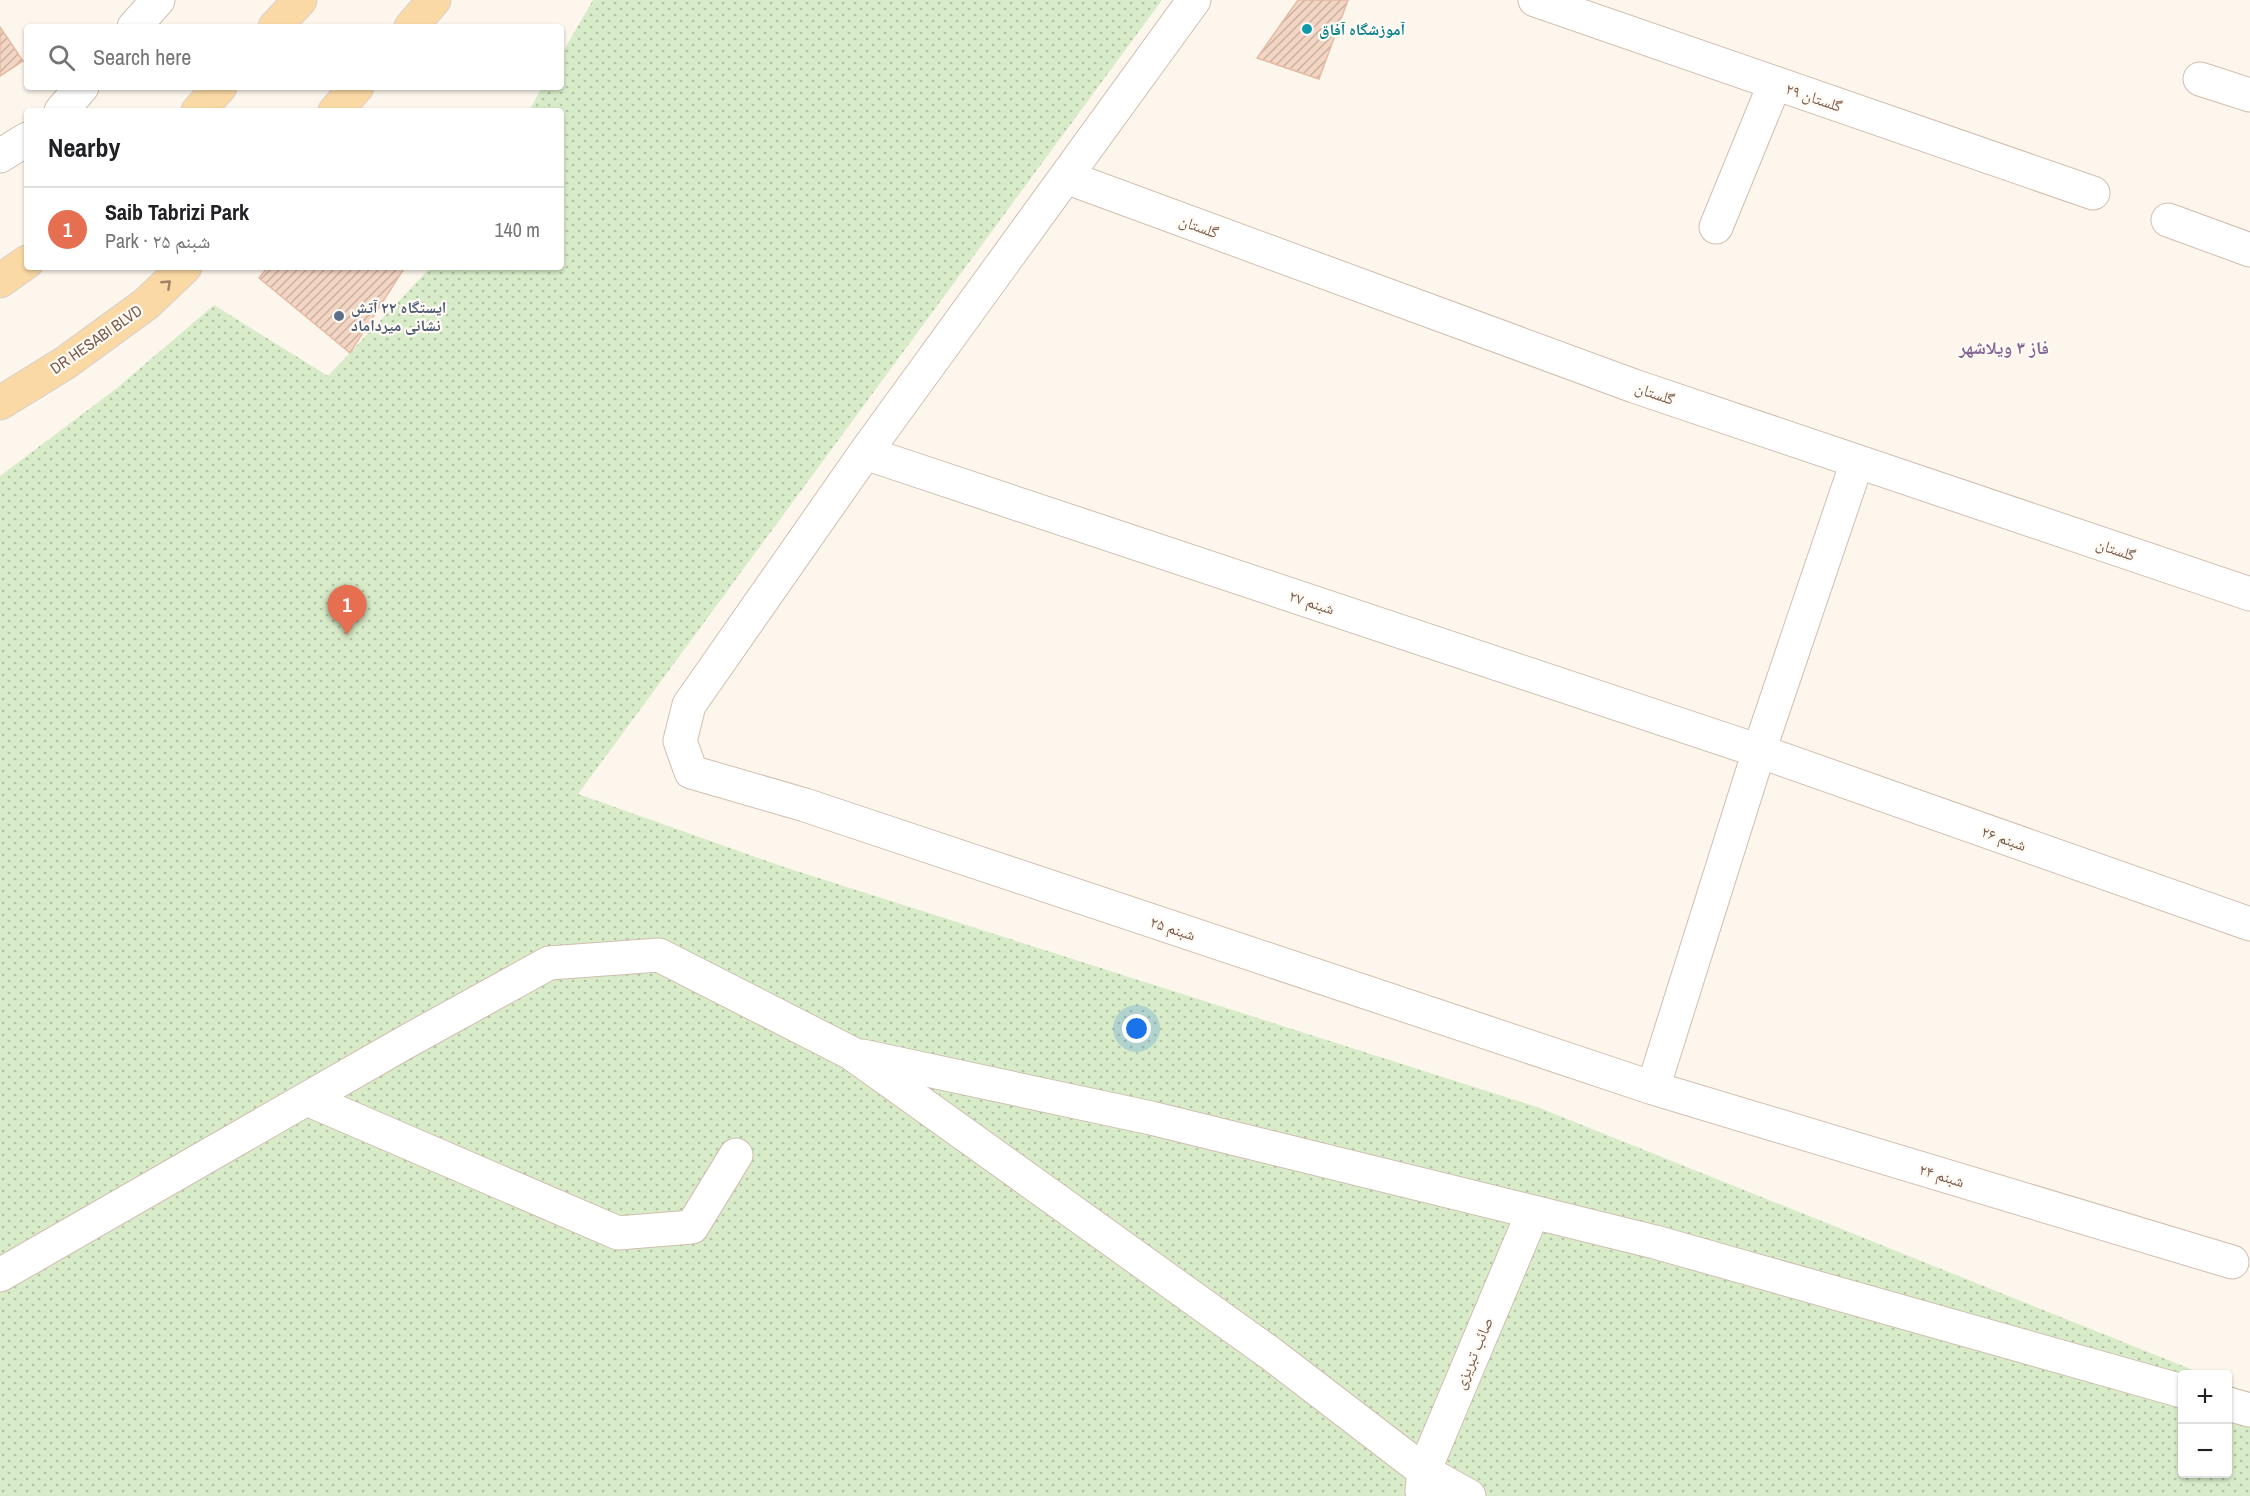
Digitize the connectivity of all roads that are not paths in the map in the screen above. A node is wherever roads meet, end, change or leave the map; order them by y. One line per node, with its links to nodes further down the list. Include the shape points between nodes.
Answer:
1 (158, 0): 6 (street)
2 (300, 0): 7 (main road)
3 (434, 0): 8 (main road)
4 (1194, 0): 20 (street)
5 (1535, 0): 10 (street, گلستان ۲۹)
6 (137, 24)
7 (278, 24)
8 (414, 24)
9 (2200, 79): 14 (street)
10 (1775, 83): 21 (street, گلستان ۲۹); 23 (street)
11 (79, 90): 15 (street)
12 (217, 90): 16 (main road)
13 (354, 90): 17 (main road)
14 (2250, 95)
15 (64, 108)
16 (201, 108)
17 (338, 108)
18 (24, 141): 19 (street)
19 (0, 156)
20 (1066, 177): 29 (street); 30 (street, گلستان, via 1635,386)
21 (2093, 193)
22 (2168, 220): 24 (street)
23 (1716, 227)
24 (2250, 250)
25 (24, 264): 27 (main road)
26 (182, 270): 28 (main road, DR HESABI BLVD, one-way to 26, via 65,363 146,304)
27 (0, 281)
28 (0, 403)
29 (864, 453): 32 (street, شبنم ۲۷); 35 (street, شبنم ۲۵, via 689,705 680,741 691,772 805,805)
30 (1857, 462): 31 (street, گلستان); 32 (street)
31 (2250, 594)
32 (1759, 752): 33 (street, شبنم ۲۶); 35 (street)
33 (2250, 924)
34 (850, 1053): 36 (street, via 658,955 549,963); 38 (street, via 1151,1118); 44 (street, via 1270,1353)
35 (1653, 1088): 39 (street, شبنم ۲۴)
36 (306, 1099): 37 (street, via 618,1233 692,1227); 40 (street)
37 (736, 1155)
38 (1533, 1212): 41 (street, via 1655,1242); 44 (street, صائب تبریزی)
39 (2232, 1262)
40 (0, 1275)
41 (2178, 1390)
42 (2232, 1405): 43 (street)
43 (2250, 1410)
44 (1423, 1484): 45 (street)
45 (1469, 1496)

